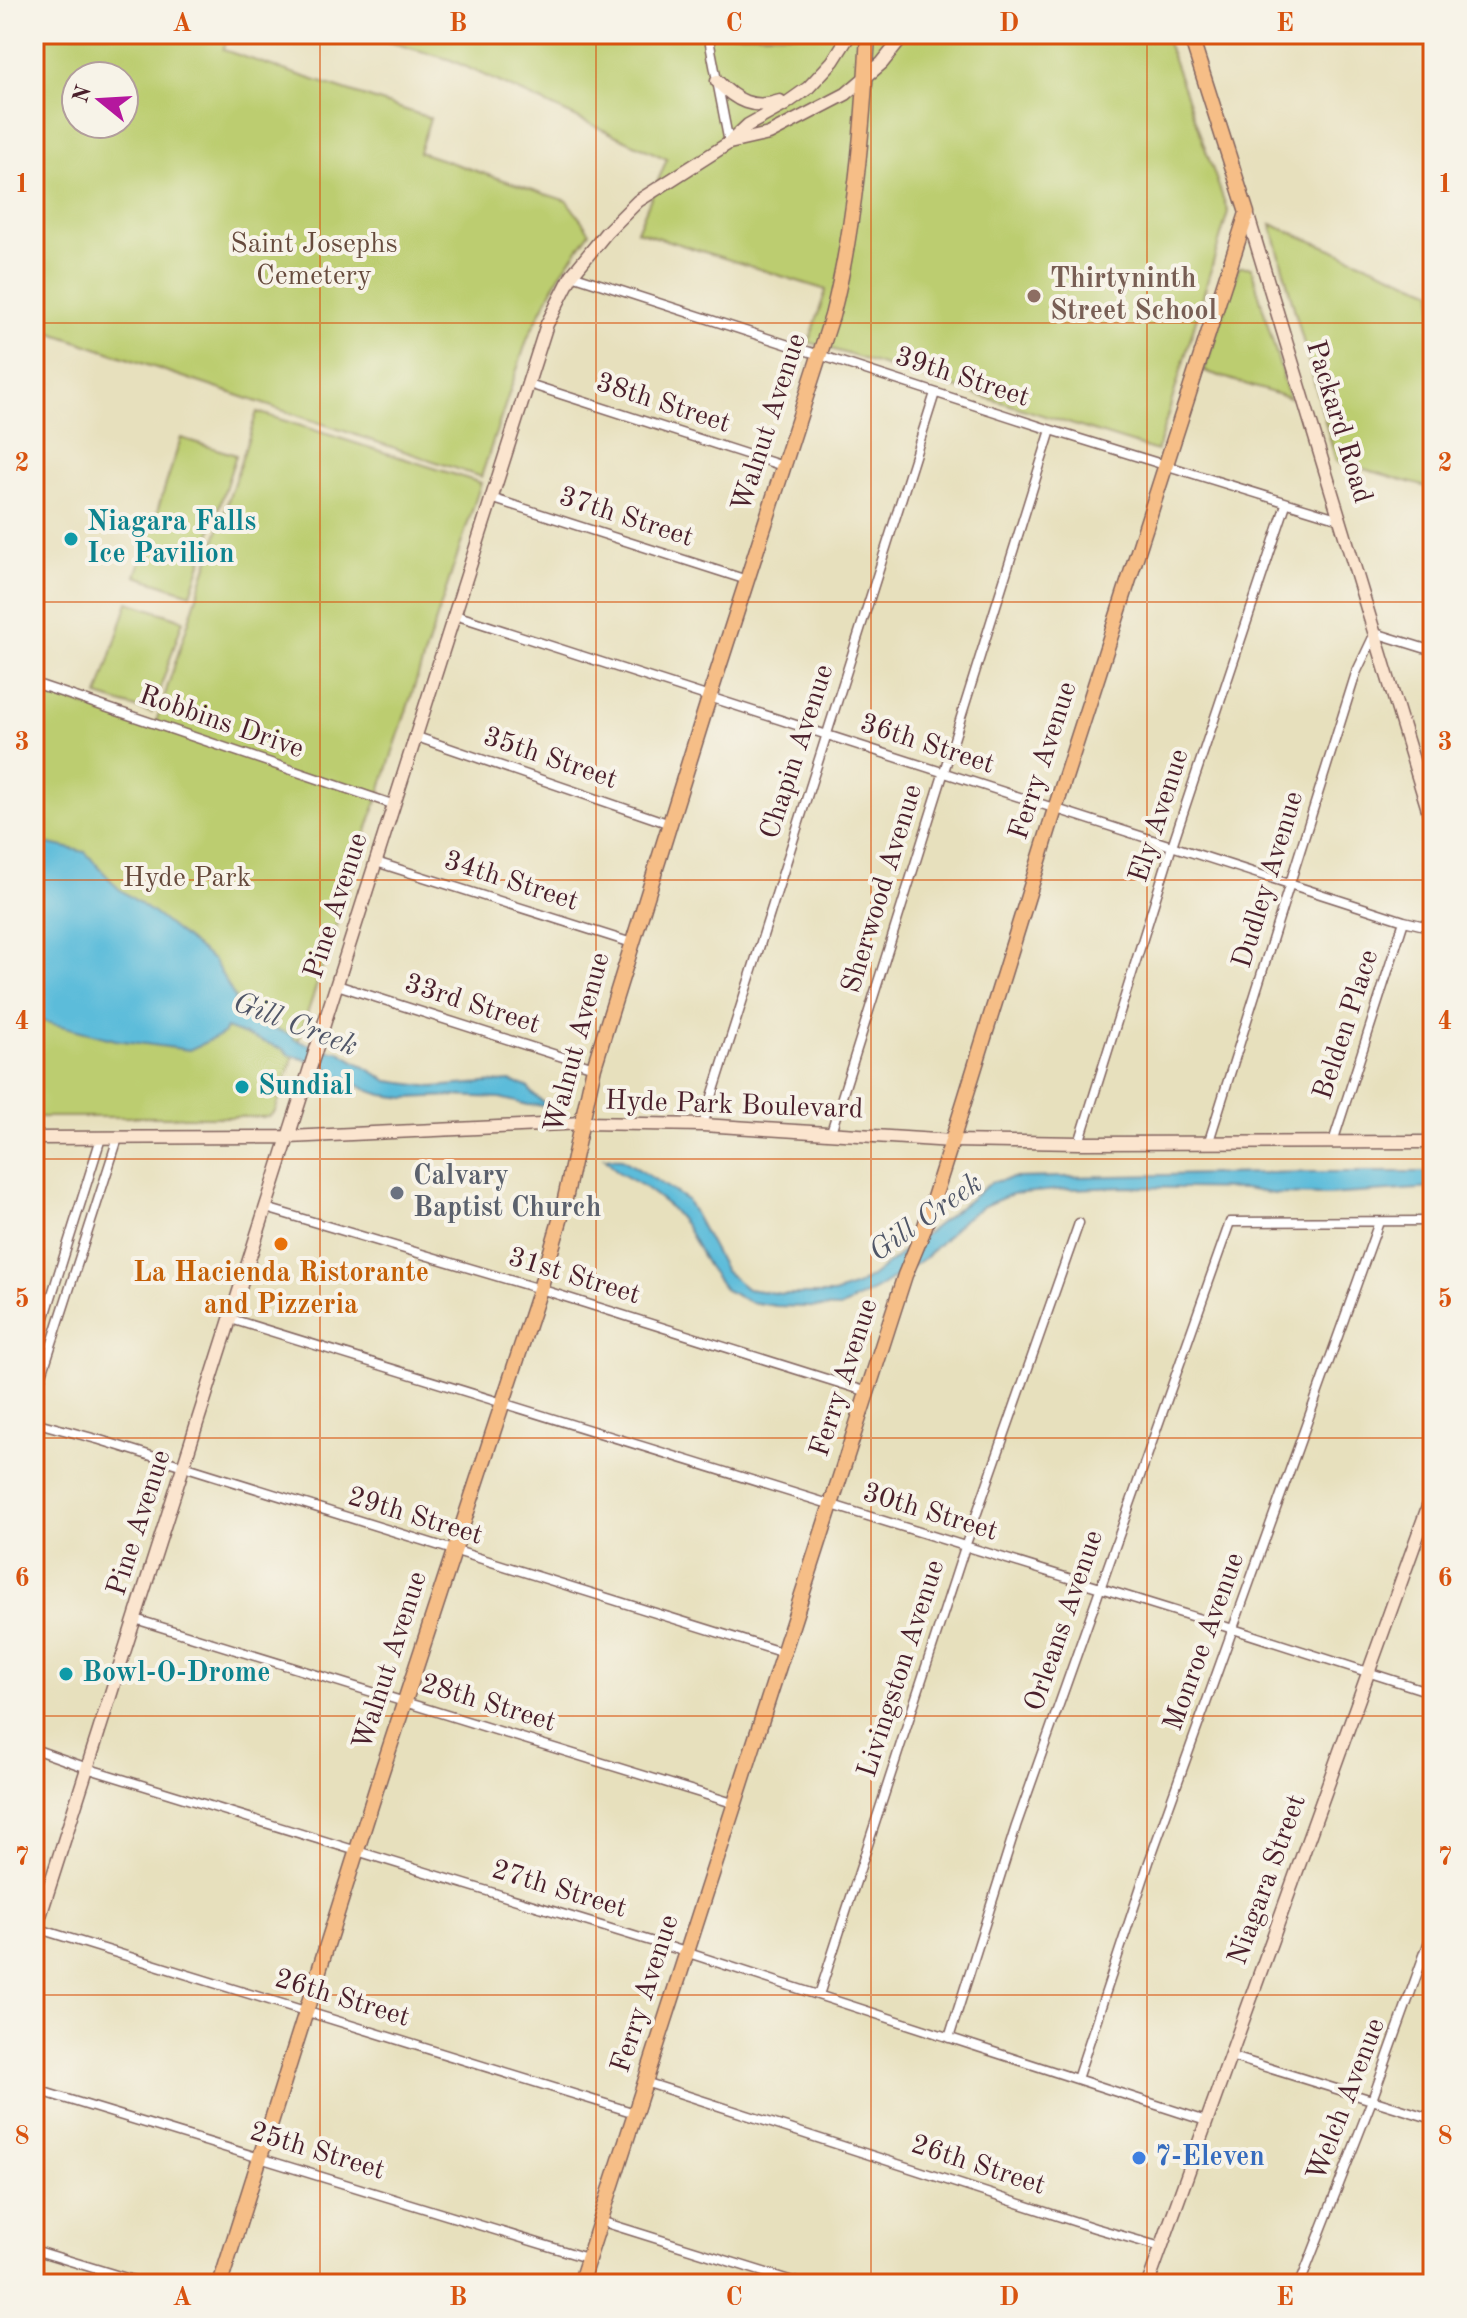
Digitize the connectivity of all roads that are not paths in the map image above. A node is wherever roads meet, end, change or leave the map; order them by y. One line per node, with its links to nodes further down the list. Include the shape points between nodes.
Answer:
1 (708, 34): 7 (street)
2 (850, 34): 8 (main road)
3 (868, 34): 6 (main road, Walnut Avenue)
4 (905, 34): 6 (main road)
5 (1190, 34): 10 (main road, Packard Road)
6 (865, 77): 9 (main road, via 846,94 769,134); 12 (main road, Walnut Avenue, via 844,268)
7 (717, 81): 8 (main road, via 740,100 759,106); 9 (street)
8 (808, 88): 9 (main road)
9 (729, 143): 11 (main road, Pine Avenue, via 638,201)
10 (1247, 213): 17 (main road, Ferry Avenue); 20 (main road, Packard Road)
11 (572, 275): 12 (street, 39th Street); 13 (main road, Pine Avenue, via 547,324)
12 (820, 356): 14 (street, 39th Street); 16 (main road, Walnut Avenue)
13 (529, 384): 16 (street, 38th Street); 18 (main road, Pine Avenue)
14 (935, 393): 15 (street, 39th Street); 27 (street, Chapin Avenue)
15 (1051, 430): 17 (street, 39th Street); 29 (street, Sherwood Avenue)
16 (783, 466): 21 (main road, Walnut Avenue)
17 (1166, 466): 19 (street, 39th Street); 31 (main road, Ferry Avenue)
18 (491, 498): 21 (street, 37th Street); 22 (main road, Pine Avenue)
19 (1286, 504): 20 (street, 39th Street); 34 (street, Ely Avenue)
20 (1340, 519): 23 (main road, Packard Road)
21 (747, 580): 26 (main road, Walnut Avenue)
22 (455, 615): 26 (street, 36th Street); 28 (main road, Pine Avenue)
23 (1375, 633): 24 (street); 33 (main road, Packard Road); 36 (street, Dudley Avenue, via 1356,673)
24 (1433, 651)
25 (34, 683): 30 (street, Robbins Drive)
26 (709, 698): 27 (street, 36th Street); 32 (main road, Walnut Avenue)
27 (826, 736): 29 (street, 36th Street); 43 (street, Chapin Avenue)
28 (417, 737): 30 (main road, Pine Avenue); 32 (street, 35th Street)
29 (943, 773): 31 (street, 36th Street); 44 (street, Sherwood Avenue)
30 (395, 805): 35 (main road, Pine Avenue)
31 (1055, 809): 34 (street, 36th Street); 49 (main road, Ferry Avenue)
32 (670, 824): 39 (main road, Walnut Avenue)
33 (1433, 826)
34 (1172, 846): 36 (street, 36th Street); 53 (street, Ely Avenue)
35 (376, 862): 39 (street, 34th Street); 40 (main road, Pine Avenue)
36 (1291, 883): 37 (street, 36th Street); 50 (street, Dudley Avenue)
37 (1404, 921): 38 (street, 36th Street); 51 (street, Belden Place)
38 (1433, 928)
39 (632, 943): 41 (main road, Walnut Avenue)
40 (337, 985): 41 (street, 33rd Street); 45 (main road, Pine Avenue)
41 (594, 1067): 42 (main road, Walnut Avenue)
42 (583, 1123): 43 (main road, Hyde Park Boulevard); 45 (main road, Hyde Park Boulevard); 58 (main road, Walnut Avenue)
43 (703, 1125): 44 (main road, Hyde Park Boulevard)
44 (831, 1132): 49 (main road, Hyde Park Boulevard)
45 (289, 1137): 48 (main road, Hyde Park Boulevard); 54 (main road, Pine Avenue)
46 (34, 1138): 47 (main road, Hyde Park Boulevard)
47 (101, 1138): 48 (main road, Hyde Park Boulevard); 60 (street)
48 (118, 1138): 62 (street)
49 (952, 1141): 53 (main road, Hyde Park Boulevard); 61 (main road, Ferry Avenue)
50 (1209, 1141): 51 (main road, Hyde Park Boulevard); 53 (main road, Hyde Park Boulevard)
51 (1333, 1142): 52 (main road, Hyde Park Boulevard)
52 (1433, 1142)
53 (1079, 1143)
54 (266, 1208): 58 (street, 31st Street); 59 (main road, Pine Avenue)
55 (1433, 1221): 56 (street)
56 (1379, 1222): 70 (street, Orleans Avenue, via 1230,1222); 72 (street, Monroe Avenue)
57 (1079, 1223): 68 (street, Livingston Avenue)
58 (540, 1289): 61 (street, 31st Street); 63 (main road, Walnut Avenue)
59 (231, 1319): 63 (street, 30th Street); 65 (main road, Pine Avenue)
60 (34, 1352)
61 (868, 1392): 67 (main road, Ferry Avenue)
62 (34, 1399)
63 (503, 1405): 67 (street, 30th Street); 69 (main road, Walnut Avenue)
64 (34, 1422): 65 (street, 29th Street)
65 (183, 1468): 69 (street, 29th Street); 71 (main road, Pine Avenue)
66 (1433, 1493): 74 (main road, Niagara Street)
67 (831, 1506): 68 (street, 30th Street); 73 (main road, Ferry Avenue)
68 (965, 1547): 70 (street, 30th Street); 84 (street, Livingston Avenue)
69 (455, 1552): 73 (street, 29th Street); 76 (main road, Walnut Avenue)
70 (1100, 1588): 72 (street, 30th Street); 86 (street, Orleans Avenue)
71 (135, 1619): 76 (street, 28th Street); 78 (main road, Pine Avenue)
72 (1233, 1629): 74 (street, 30th Street); 88 (street, Monroe Avenue)
73 (784, 1653): 79 (main road, Ferry Avenue)
74 (1368, 1672): 75 (street, 30th Street); 87 (main road, Niagara Street)
75 (1433, 1693)
76 (405, 1702): 79 (street, 28th Street); 80 (main road, Walnut Avenue)
77 (34, 1749): 78 (street, 27th Street)
78 (86, 1768): 80 (street, 27th Street); 82 (main road, Pine Avenue)
79 (736, 1804): 83 (main road, Ferry Avenue)
80 (358, 1852): 83 (street, 27th Street); 85 (main road, Walnut Avenue)
81 (1433, 1930): 91 (street, Welch Avenue)
82 (35, 1932): 85 (street, 26th Street)
83 (686, 1953): 84 (street, 27th Street); 89 (main road, Ferry Avenue)
84 (819, 1995): 86 (street, 27th Street)
85 (307, 2011): 92 (street, 26th Street); 95 (main road, Walnut Avenue)
86 (949, 2038): 88 (street, 27th Street)
87 (1230, 2056): 91 (street); 94 (main road, Niagara Street)
88 (1077, 2079): 94 (street, 27th Street)
89 (645, 2082): 92 (main road, Ferry Avenue); 97 (street, 26th Street)
90 (34, 2089): 95 (street, 25th Street)
91 (1372, 2100): 93 (street); 105 (street, Welch Avenue)
92 (635, 2113): 96 (main road, Ferry Avenue)
93 (1433, 2119)
94 (1206, 2121): 97 (main road, Niagara Street)
95 (260, 2157): 99 (street, 25th Street); 101 (main road, Walnut Avenue)
96 (600, 2221): 99 (main road, Ferry Avenue); 103 (street)
97 (1161, 2247): 104 (main road, Niagara Street)
98 (34, 2250): 100 (street)
99 (587, 2258): 102 (main road, Ferry Avenue)
100 (146, 2284)
101 (220, 2284)
102 (580, 2284)
103 (802, 2284)
104 (1148, 2284)
105 (1300, 2284)

